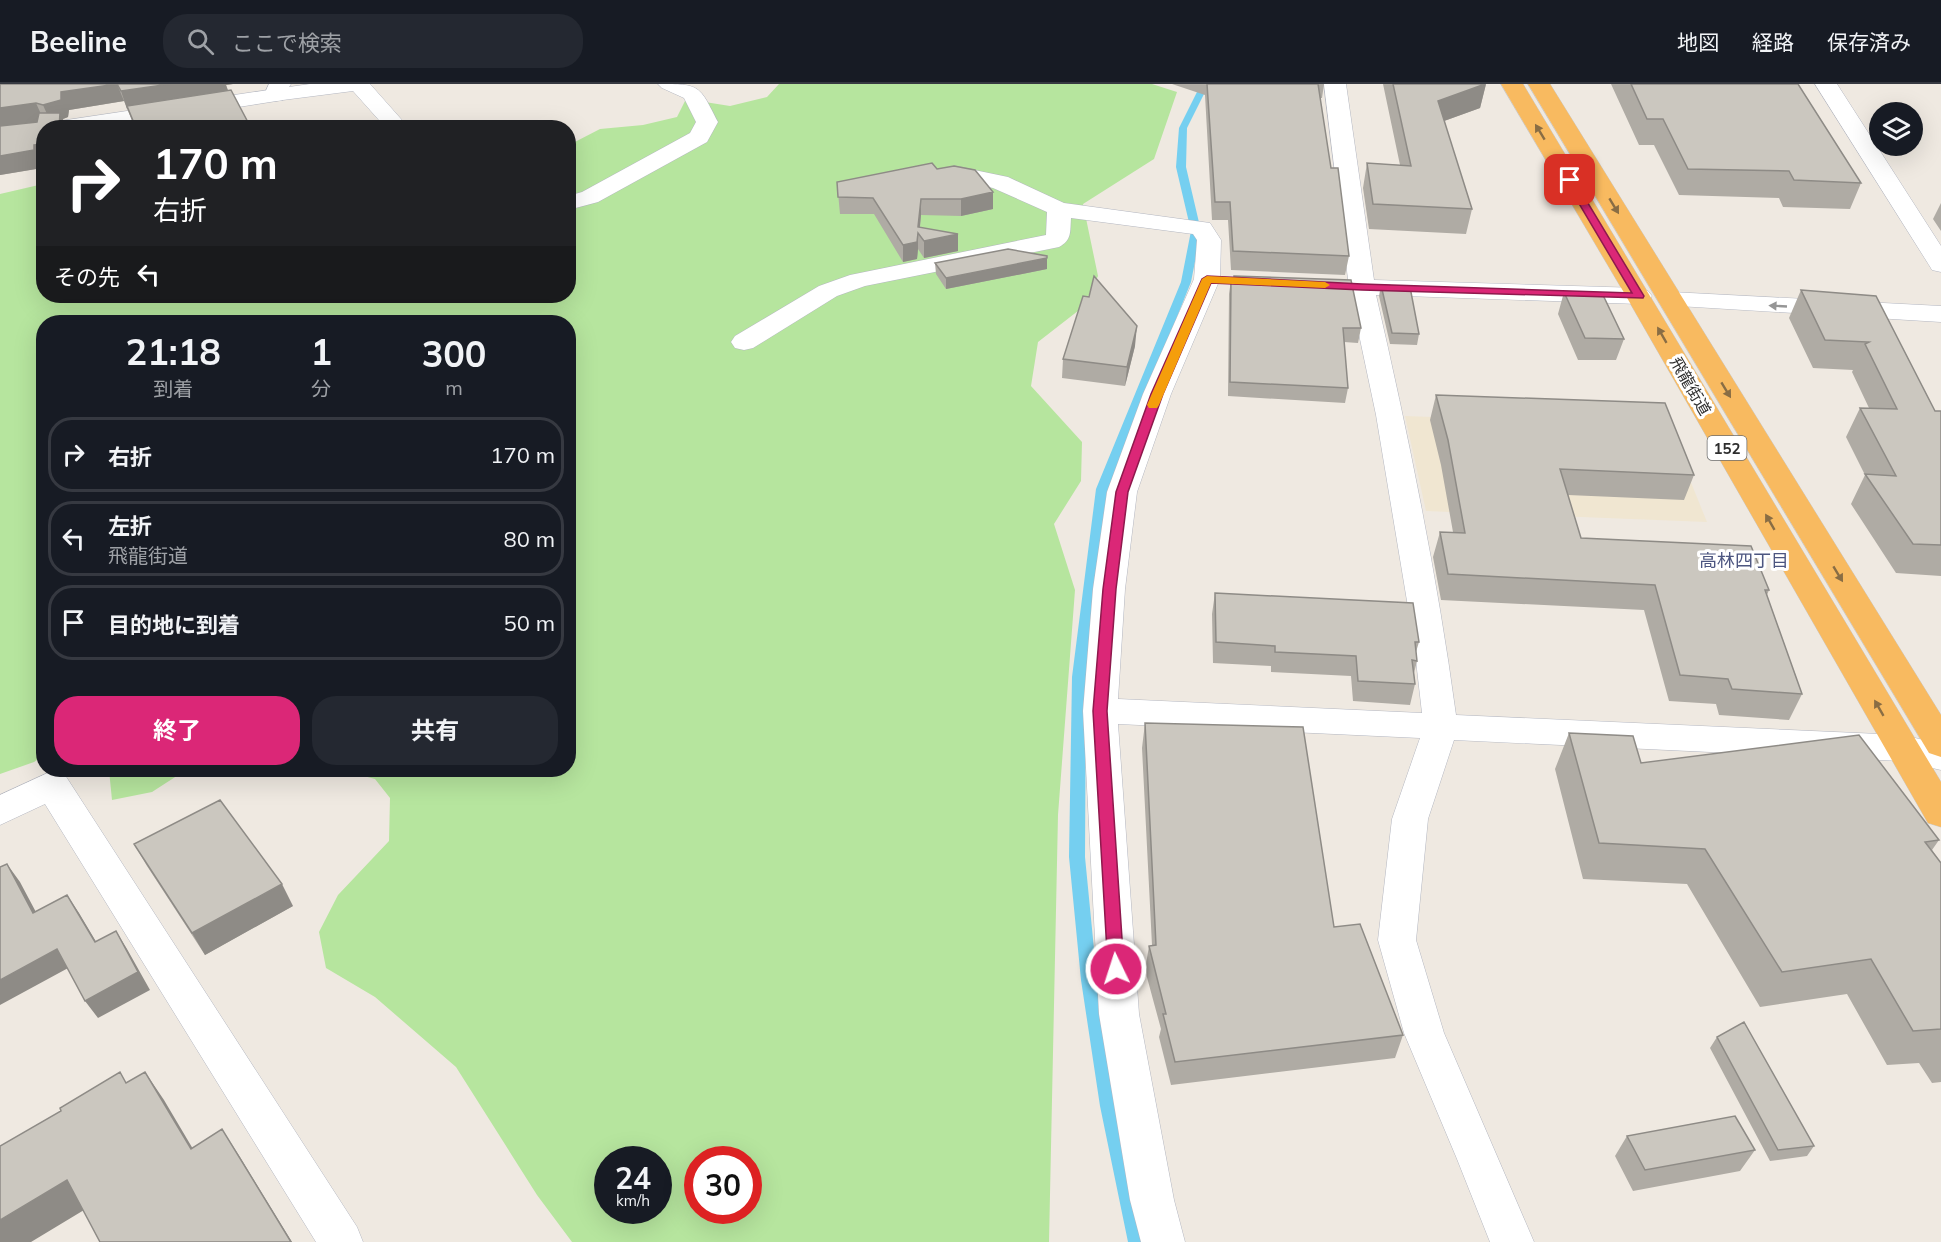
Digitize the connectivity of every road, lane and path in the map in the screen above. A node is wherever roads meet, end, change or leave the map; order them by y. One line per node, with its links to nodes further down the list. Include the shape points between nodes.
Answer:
1 (358, 84): 7 (street); 9 (street)
2 (669, 84): 11 (street, via 693,94 707,122 699,137 590,197)
3 (1335, 84): 14 (street)
4 (1512, 84): 15 (highway, 飛龍街道 / 152, one-way to 4)
5 (1539, 84): 16 (highway, 飛龍街道 / 152, one-way to 16)
6 (1826, 84): 13 (street)
7 (278, 89): 8 (street)
8 (105, 120)
9 (391, 120)
10 (955, 173): 12 (street, via 1000,182)
11 (576, 201)
12 (1059, 210): 18 (street, via 1058,238 1050,242 859,280 828,291); 19 (street, via 1191,227 1209,240 1219,280 1157,394 1122,492 1109,589)
13 (1941, 265)
14 (1350, 287): 15 (street); 20 (street, via 1390,415)
15 (1639, 296): 22 (highway, 飛龍街道 / 152, one-way to 15)
16 (1671, 300): 17 (street, one-way to 16); 21 (highway, 飛龍街道 / 152, one-way to 21)
17 (1941, 314)
18 (744, 342)
19 (1100, 711): 20 (street); 27 (street, via 1119,1014)
20 (1441, 728): 22 (street); 28 (street, via 1410,819 1397,940 1424,1033)
21 (1941, 744)
22 (1902, 748): 23 (street); 25 (highway, 飛龍街道 / 152)
23 (1941, 757)
24 (0, 811): 26 (street, via 52,785)
25 (1941, 813)
26 (341, 1242)
27 (1163, 1242)
28 (1512, 1242)

